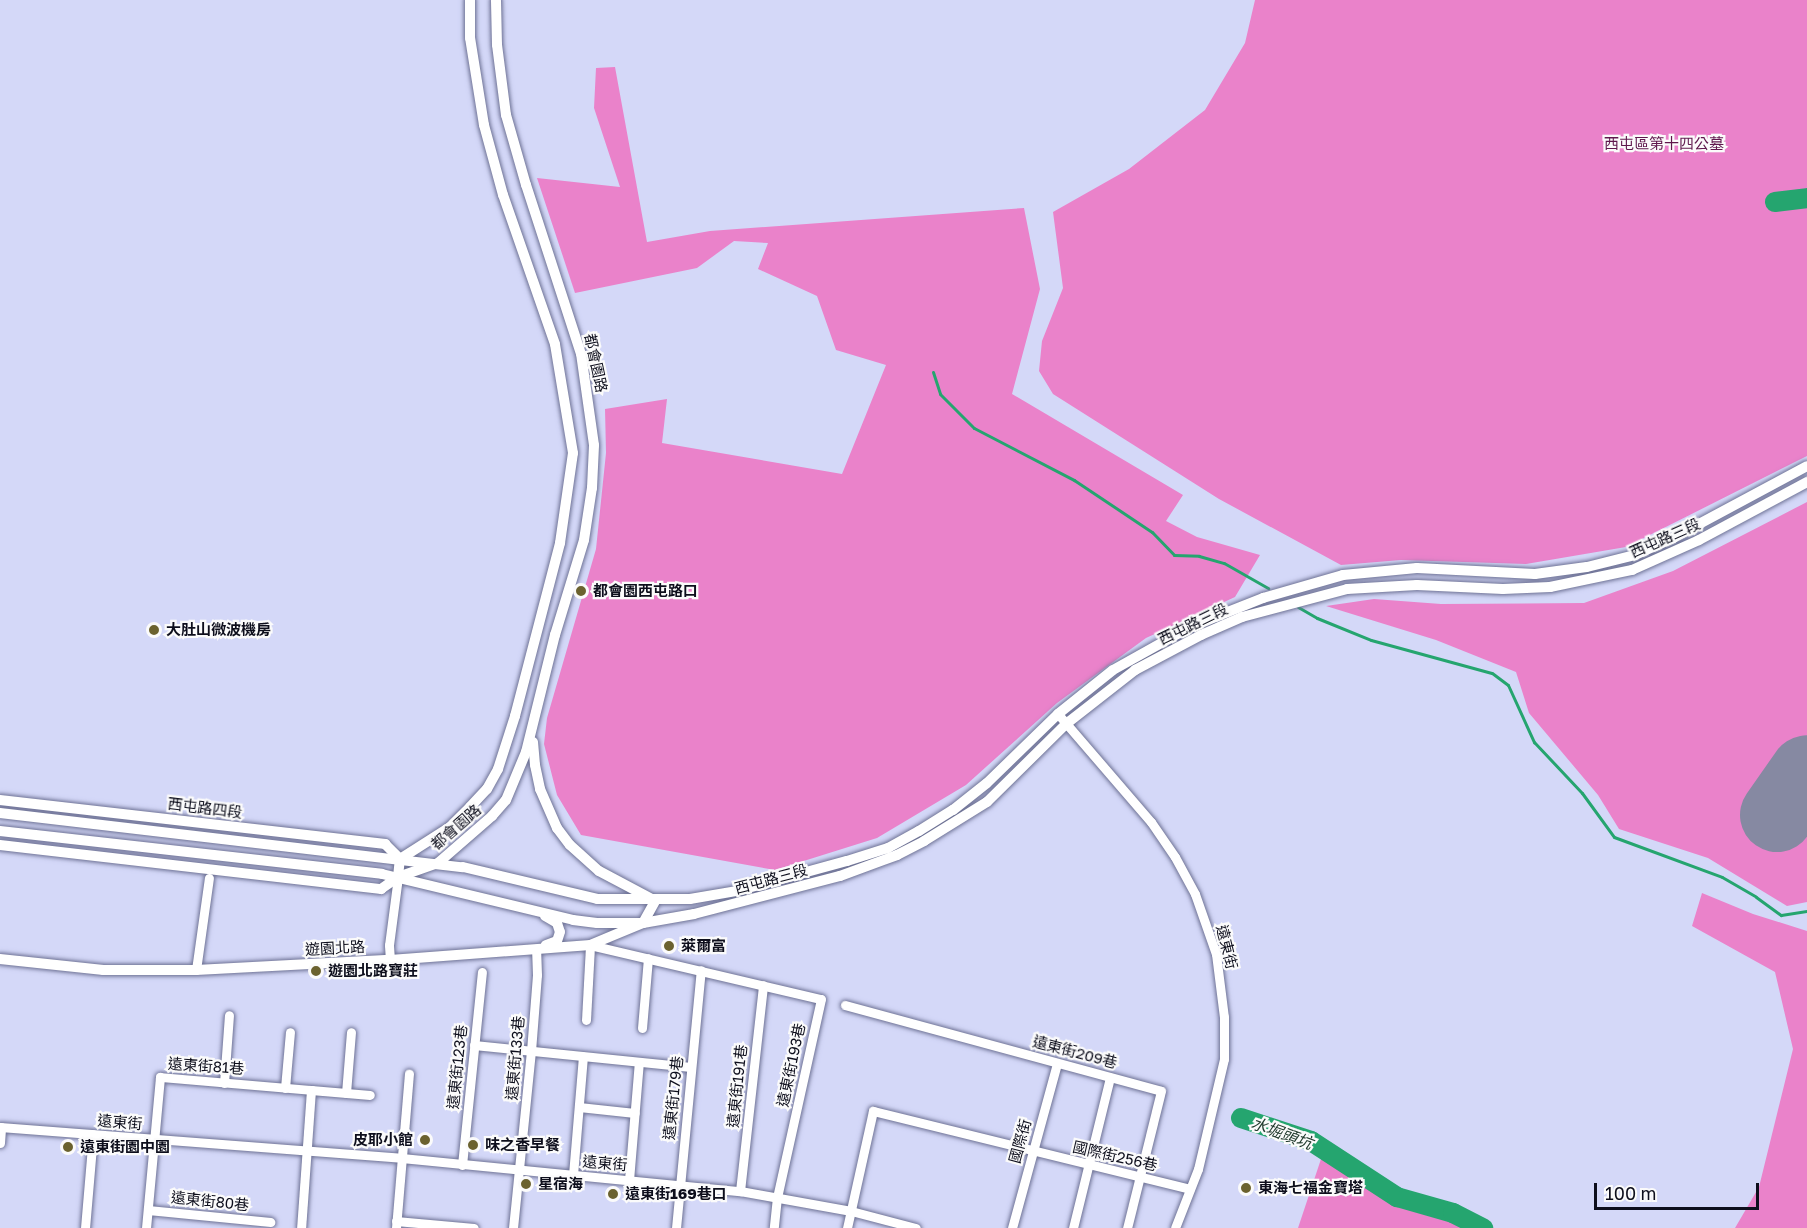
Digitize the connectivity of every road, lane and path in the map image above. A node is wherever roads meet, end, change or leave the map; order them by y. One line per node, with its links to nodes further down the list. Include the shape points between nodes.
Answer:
1 (470, 0): 12 (street, 都會園路, via 470,38 484,125 503,195 555,344 573,453 560,543 498,769 487,789 450,827)
2 (496, 0): 6 (street, 都會園路, via 506,115 581,354 594,445 584,540 555,635)
3 (1807, 466): 5 (street, 西屯路三段, via 1673,538 1635,555 1587,567 1535,574 1417,568 1343,575 1294,587 1190,627 1149,648 1113,670)
4 (1807, 482): 7 (street, 西屯路三段, via 1699,540 1621,573 1526,588 1417,585 1347,589 1252,614 1201,635 1135,670)
5 (1058, 714): 7 (street, 遠東街); 16 (street, 西屯路三段, via 953,810 888,848 737,891)
6 (535, 720): 13 (street, 都會園路, via 506,800 484,825); 16 (street, via 535,765 557,828 599,872)
7 (1066, 724): 18 (street, 西屯路三段, via 987,802 897,855 840,876 751,900); 63 (street, 遠東街, via 1151,822 1175,857 1199,904 1216,954 1224,1017 1224,1059)
8 (0, 800): 12 (street, 西屯路四段, via 385,844)
9 (0, 813): 12 (street, 西屯路四段)
10 (0, 831): 14 (street)
11 (0, 845): 14 (street, via 381,889)
12 (400, 859): 13 (street, 西屯路四段); 14 (street)
13 (438, 863): 14 (street, 都會園路); 16 (street, 西屯路四段, via 597,899)
14 (398, 877): 17 (street); 23 (street)
15 (209, 878): 24 (street)
16 (655, 901): 18 (street)
17 (529, 908): 18 (street, via 573,920); 20 (street, via 557,923 560,932 557,940)
18 (643, 923): 19 (street, 遊園北路)
19 (590, 945): 20 (street, 遊園北路); 21 (street); 30 (street)
20 (536, 949): 23 (street, 遊園北路); 35 (street, 遠東街133巷)
21 (648, 958): 25 (street); 31 (street)
22 (0, 959): 24 (street, 遊園北路, via 103,970)
23 (390, 960): 24 (street, 遊園北路)
24 (196, 970)
25 (701, 970): 27 (street); 39 (street, 遠東街179巷)
26 (482, 972): 34 (street, 遠東街123巷)
27 (763, 985): 64 (street, 遠東街191巷); 65 (street, 遠東街193巷, via 821,999)
28 (845, 1005): 38 (street, 遠東街209巷)
29 (229, 1015): 42 (street)
30 (586, 1020)
31 (642, 1028)
32 (290, 1032): 43 (street)
33 (351, 1032): 45 (street)
34 (474, 1045): 35 (street); 56 (street, 遠東街123巷)
35 (531, 1051): 36 (street); 58 (street, 遠東街133巷)
36 (583, 1056): 37 (street); 47 (street)
37 (639, 1062): 39 (street); 48 (street)
38 (1057, 1063): 41 (street, 遠東街209巷); 54 (street, 國際街)
39 (691, 1067): 62 (street, 遠東街179巷)
40 (409, 1074): 55 (street)
41 (1110, 1077): 57 (street); 60 (street, 遠東街209巷, via 1161,1091)
42 (224, 1083): 43 (street, 遠東街81巷); 51 (street, 遠東街81巷, via 160,1077)
43 (285, 1088): 44 (street, 遠東街81巷)
44 (311, 1090): 45 (street, 遠東街81巷); 53 (street)
45 (346, 1093): 46 (street, 遠東街81巷)
46 (369, 1095)
47 (579, 1107): 48 (street); 59 (street)
48 (634, 1113): 61 (street)
49 (1, 1127): 50 (street, 遠東街); 52 (street)
50 (93, 1134): 51 (street, 遠東街); 72 (street)
51 (155, 1139): 53 (street, 遠東街); 66 (street)
52 (0, 1143)
53 (307, 1151): 55 (street, 遠東街); 74 (street)
54 (1033, 1152): 57 (street, 國際街256巷); 67 (street, 國際街256巷, via 873,1111); 81 (street, 國際街)
55 (401, 1158): 56 (street, 遠東街); 69 (street)
56 (462, 1165): 58 (street, 遠東街)
57 (1089, 1165): 60 (street, 國際街256巷); 82 (street)
58 (519, 1170): 59 (street, 遠東街); 76 (street, 遠東街133巷)
59 (573, 1175): 61 (street, 遠東街)
60 (1140, 1177): 63 (street, 國際街256巷); 83 (street, 遠東街209巷)
61 (629, 1180): 62 (street, 遠東街)
62 (680, 1185): 64 (street, 遠東街); 77 (street, 遠東街179巷)
63 (1190, 1189): 84 (street, 遠東街)
64 (740, 1191): 65 (street, 遠東街)
65 (777, 1197): 67 (street, 遠東街); 78 (street)
66 (148, 1210): 68 (street, 遠東街80巷); 73 (street)
67 (851, 1211): 70 (street, 遠東街); 79 (street)
68 (270, 1222)
69 (396, 1224): 71 (street)
70 (898, 1226): 80 (street, 遠東街)
71 (450, 1227): 75 (street)
72 (85, 1228)
73 (146, 1228)
74 (302, 1228)
75 (474, 1228)
76 (513, 1228)
77 (676, 1228)
78 (774, 1228)
79 (847, 1228)
80 (916, 1228)
81 (1012, 1228)
82 (1073, 1228)
83 (1127, 1228)
84 (1175, 1228)

